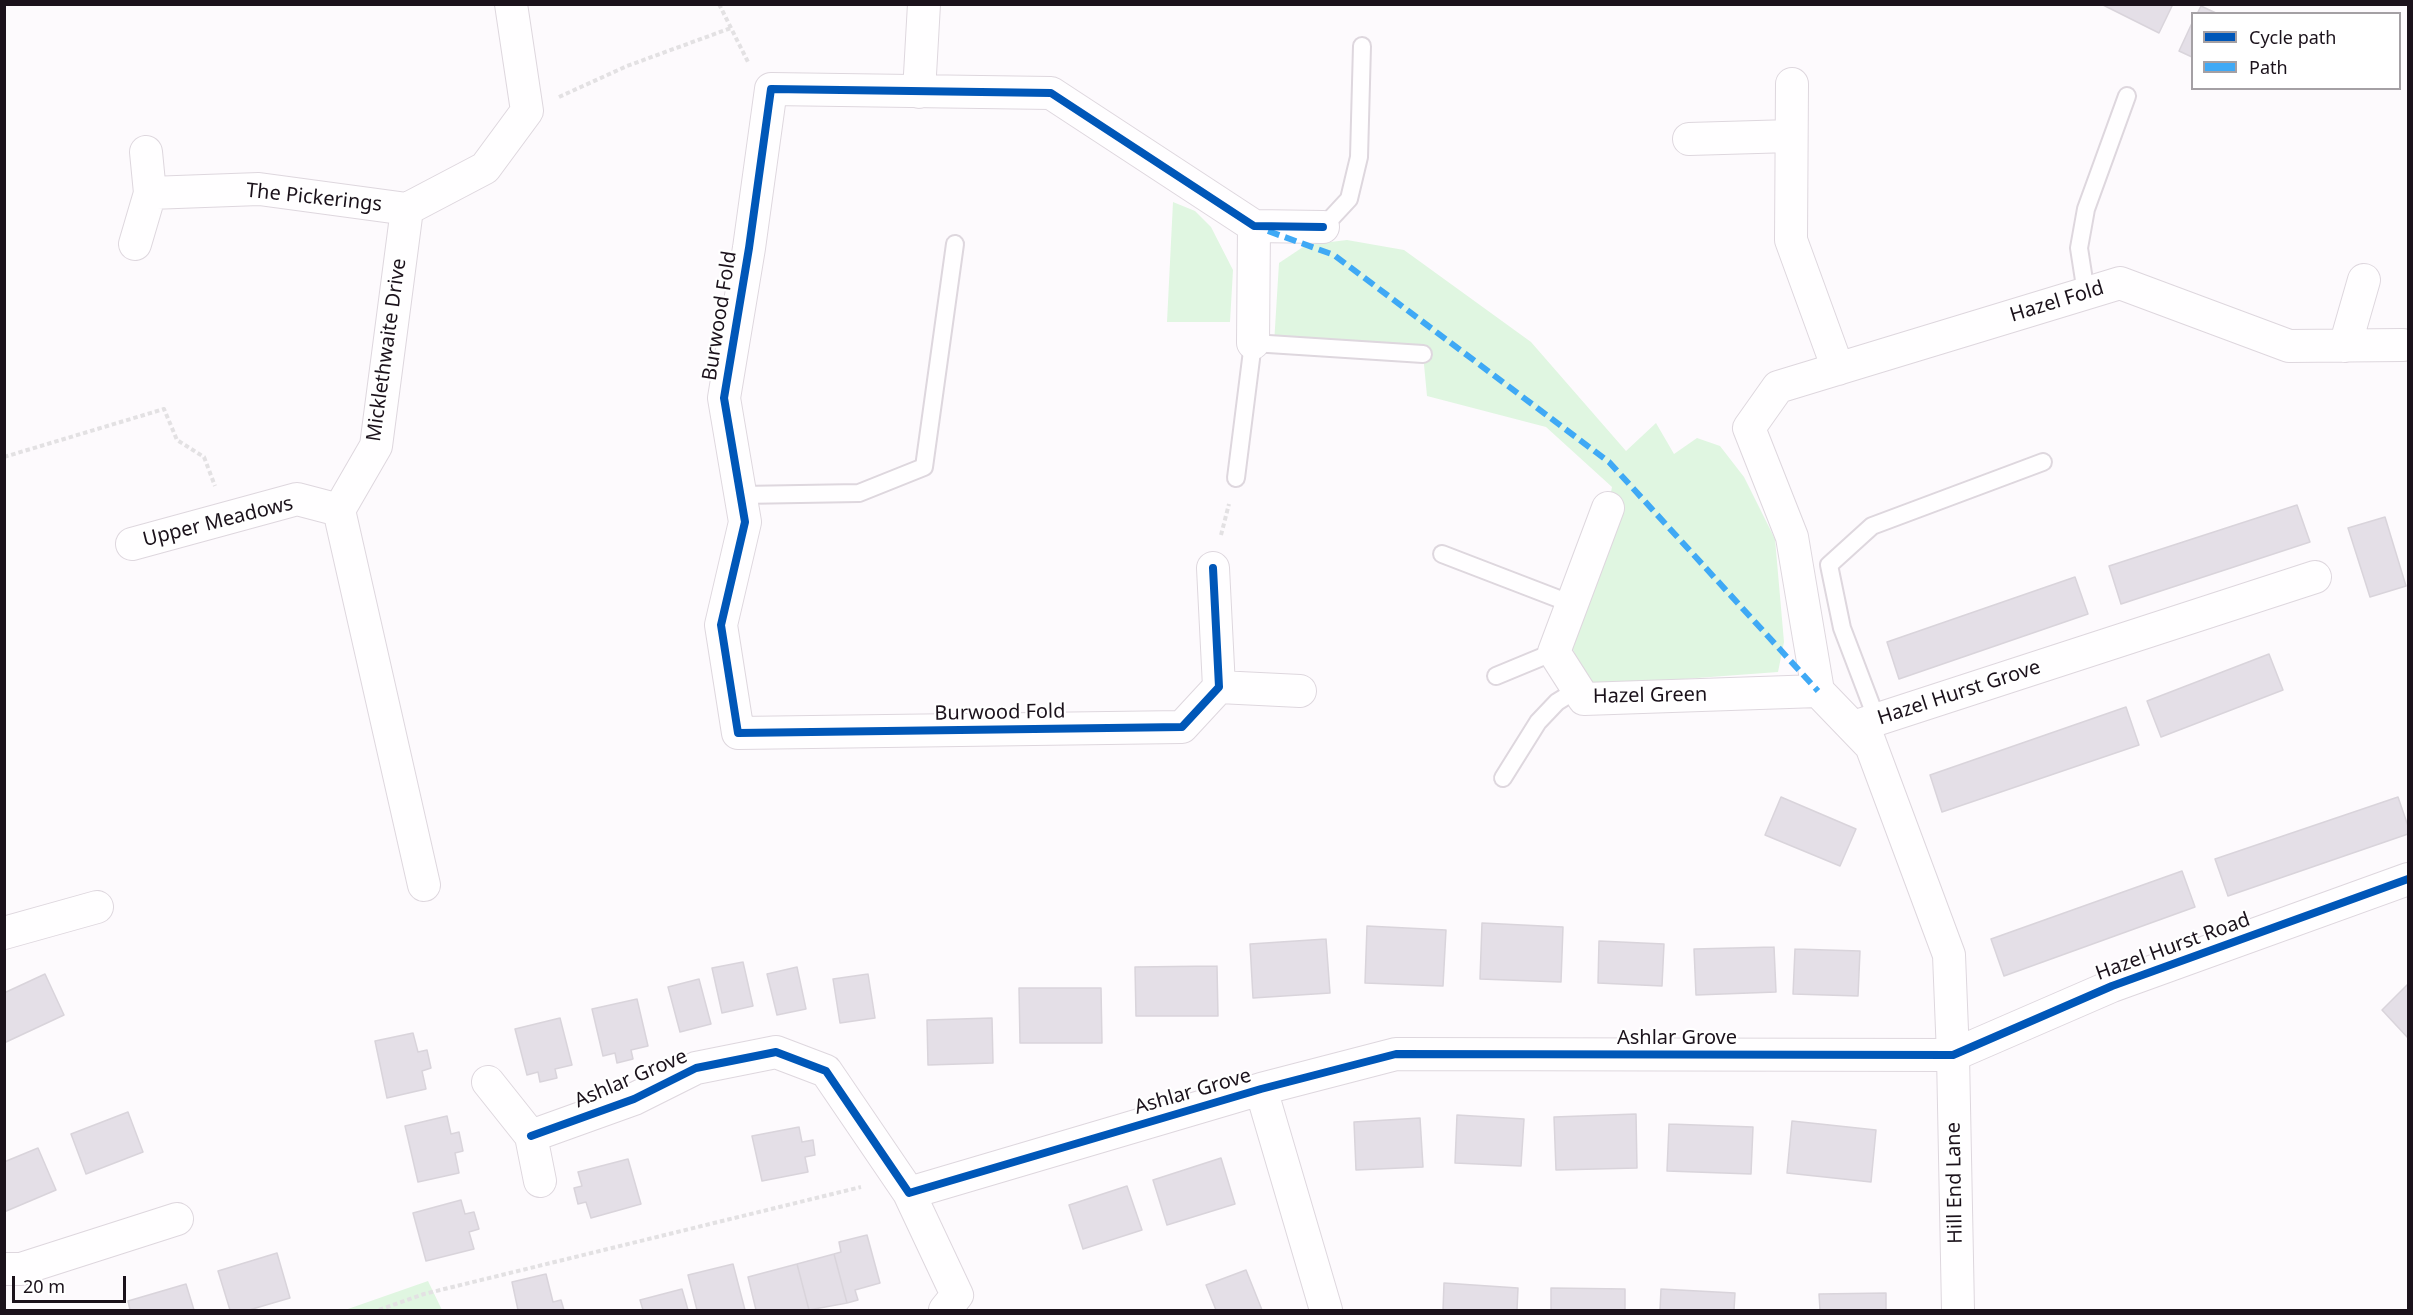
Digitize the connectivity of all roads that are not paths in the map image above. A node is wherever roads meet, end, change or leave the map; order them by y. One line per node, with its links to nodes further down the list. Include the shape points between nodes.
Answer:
1 (511, 4): 11 (street, via 527,111 485,168)
2 (924, 4): 5 (street)
3 (1362, 46): 13 (lane, via 1359,157 1349,199)
4 (1792, 84): 7 (street)
5 (919, 92): 12 (street, via 1051,93); 25 (street, Burwood Fold, via 771,89 723,398)
6 (2127, 96): 17 (lane, via 2086,209 2079,248)
7 (1791, 136): 8 (street); 22 (street, via 1791,240)
8 (1689, 139)
9 (146, 152): 10 (street)
10 (150, 193): 11 (street, The Pickerings, via 259,189); 14 (street)
11 (407, 209): 27 (street, Micklethwaite Drive, via 376,446)
12 (1254, 226): 13 (street); 18 (street)
13 (1323, 227)
14 (135, 244)
15 (955, 244): 25 (lane, via 924,467 859,493)
16 (2364, 280): 20 (street)
17 (2086, 293): 20 (street, Hazel Fold, via 2120,283 2289,346); 22 (street, Hazel Fold)
18 (1253, 343): 21 (lane); 24 (lane)
19 (2403, 345): 20 (street, Hazel Fold)
20 (2345, 346)
21 (1423, 354)
22 (1838, 369): 38 (street, Hazel Fold, via 1778,387 1749,428 1792,537)
23 (2043, 462): 39 (lane, via 1872,526 1829,564 1842,628)
24 (1236, 478)
25 (741, 495): 35 (street, Burwood Fold, via 745,522 721,625 738,733 1182,727)
26 (1608, 508): 32 (street)
27 (339, 510): 28 (street, Upper Meadows, via 297,500); 42 (street)
28 (132, 544)
29 (1442, 554): 32 (lane)
30 (1213, 568): 35 (street)
31 (2314, 577): 39 (street, Hazel Hurst Grove)
32 (1572, 604): 33 (street)
33 (1554, 652): 34 (lane); 36 (street, Hazel Green)
34 (1496, 676)
35 (1219, 687): 37 (street)
36 (1578, 689): 38 (street, Hazel Green, via 1584,699); 40 (lane, via 1557,702 1538,722)
37 (1300, 691)
38 (1818, 691): 39 (street)
39 (1874, 733): 45 (street, Hazel Hurst Grove, via 1949,955)
40 (1503, 778)
41 (2409, 879): 45 (street, Hazel Hurst Road, via 2112,986)
42 (424, 885)
43 (97, 907): 44 (street)
44 (6, 929)
45 (1953, 1055): 47 (street, Ashlar Grove, via 1396,1054); 55 (street, Hill End Lane)
46 (488, 1083): 48 (street)
47 (1261, 1089): 50 (street, Ashlar Grove); 54 (street)
48 (531, 1136): 49 (street); 50 (street, Ashlar Grove, via 634,1099 696,1068 776,1052 826,1071)
49 (540, 1181)
50 (904, 1185): 53 (street, via 957,1295)
51 (177, 1219): 52 (street, via 21,1269)
52 (4, 1269)
53 (955, 1308)
54 (1326, 1311)
55 (1958, 1311)

